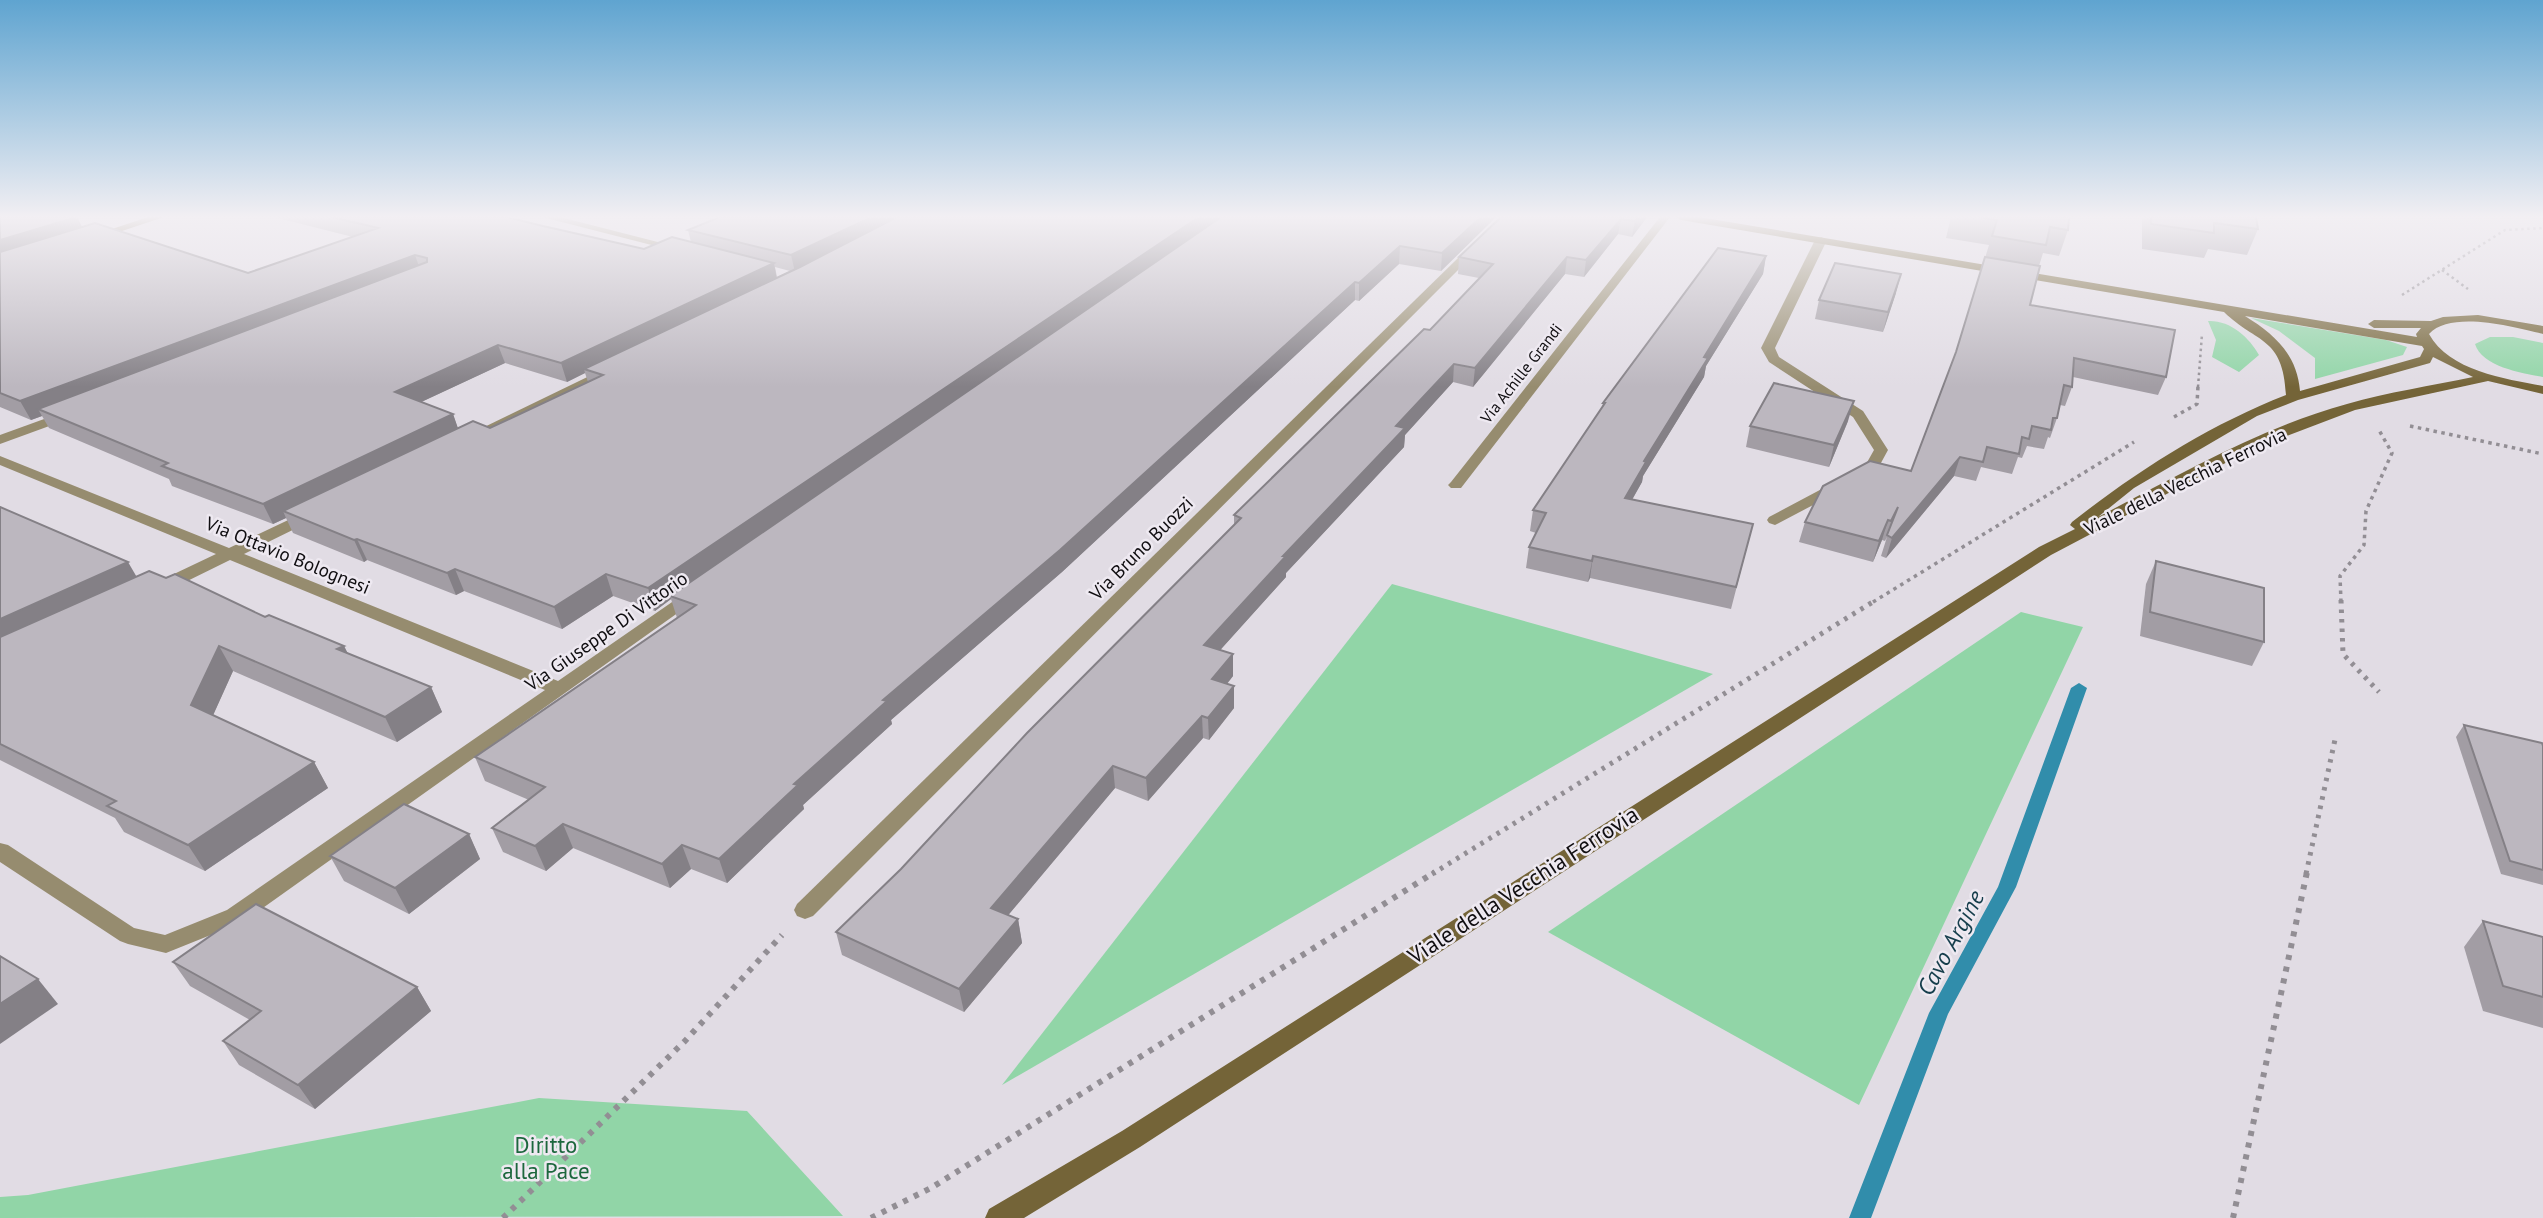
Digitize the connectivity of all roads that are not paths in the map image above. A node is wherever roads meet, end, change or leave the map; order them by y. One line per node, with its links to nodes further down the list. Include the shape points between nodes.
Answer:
1 (1449, 274): 26 (street, Via Bruno Buozzi)
2 (1621, 274): 17 (street, Via Achille Grandi)
3 (1804, 274): 19 (street, via 1768,348 1774,359 1858,414 1881,450 1871,470)
4 (2027, 274): 5 (main road)
5 (2218, 305): 6 (main road, via 2377,325); 8 (main road); 12 (main road, via 2259,329 2286,355)
6 (2430, 324): 7 (main road, via 2472,319); 8 (main road, via 2421,334)
7 (2543, 330)
8 (2428, 345): 10 (main road, via 2460,366); 12 (main road, Viale della Vecchia Ferrovia, via 2425,360)
9 (625, 362): 15 (street)
10 (2490, 377): 11 (main road); 20 (main road, Viale della Vecchia Ferrovia, via 2351,407 2304,423 2247,446)
11 (2543, 390)
12 (2293, 397): 20 (main road, Viale della Vecchia Ferrovia, via 2252,413 2129,485)
13 (78, 411): 14 (street)
14 (0, 440)
15 (465, 440)
16 (0, 460): 21 (street, Via Ottavio Bolognesi)
17 (1456, 485)
18 (317, 512): 21 (street)
19 (1775, 520)
20 (2045, 551): 27 (main road, Viale della Vecchia Ferrovia, via 1130,1139)
21 (231, 554): 23 (street); 24 (street, Via Ottavio Bolognesi)
22 (709, 585): 24 (street, Via Giuseppe Di Vittorio)
23 (146, 594)
24 (560, 689): 25 (street, Via Giuseppe Di Vittorio, via 235,916 166,944 128,934)
25 (0, 851)
26 (805, 910)
27 (999, 1218)

